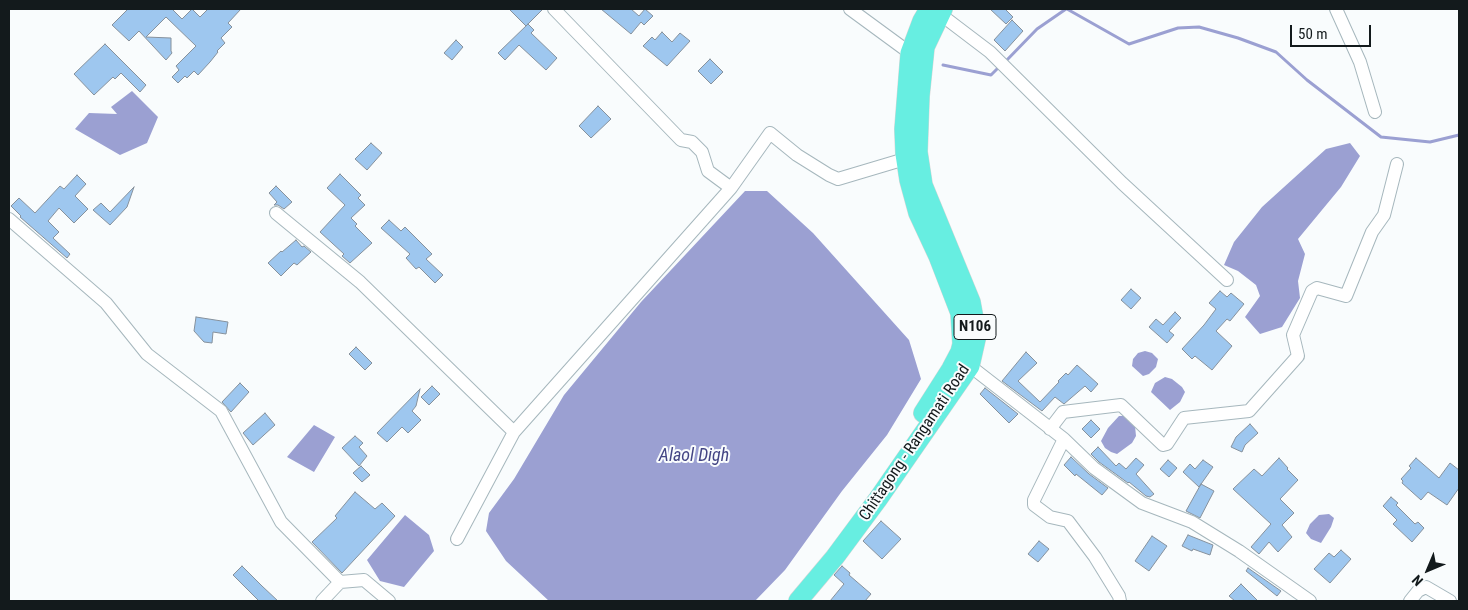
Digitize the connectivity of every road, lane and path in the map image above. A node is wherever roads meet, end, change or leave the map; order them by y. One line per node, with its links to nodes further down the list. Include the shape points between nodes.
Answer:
1 (554, 9): 9 (street, via 681,140 692,142 702,152 708,171)
2 (850, 9): 5 (street)
3 (1336, 9): 6 (street, via 1360,62)
4 (937, 10): 5 (highway, Chittagong - Rangamati Road / N106); 12 (street, via 990,52); 13 (highway, Chittagong - Rangamati Road / N106, via 925,47 918,152 923,185 971,302 977,335)
5 (910, 53): 7 (highway, Chittagong - Rangamati Road / N106, via 904,129)
6 (1375, 112)
7 (906, 159): 9 (street, via 838,179 797,155 770,133); 21 (highway, Chittagong - Rangamati Road / N106, via 918,213 960,313 960,352 919,418 836,536)
8 (1397, 164): 14 (street, via 1384,215 1372,232 1346,296 1317,288 1312,291 1293,335 1298,356 1249,411 1184,418 1167,444 1163,445 1121,405 1063,412)
9 (731, 188): 15 (street)
10 (276, 213): 15 (street, via 360,282)
11 (9, 219): 18 (street, via 106,304 147,354 221,411 281,522)
12 (1227, 280)
13 (970, 366): 14 (street); 22 (highway, Chittagong - Rangamati Road / N106, via 868,513)
14 (1050, 429): 16 (street)
15 (514, 432): 17 (street)
16 (1064, 439): 23 (street, via 1034,505 1050,517 1068,521 1095,557); 24 (street, via 1094,468 1142,503 1192,522)
17 (457, 539)
18 (340, 582): 19 (street); 20 (street, via 364,580)
19 (322, 601)
20 (389, 601)
21 (785, 601)
22 (798, 601)
23 (1120, 601)
24 (1310, 601)
25 (1410, 601): 26 (street, via 1426,587)
26 (1450, 601)

